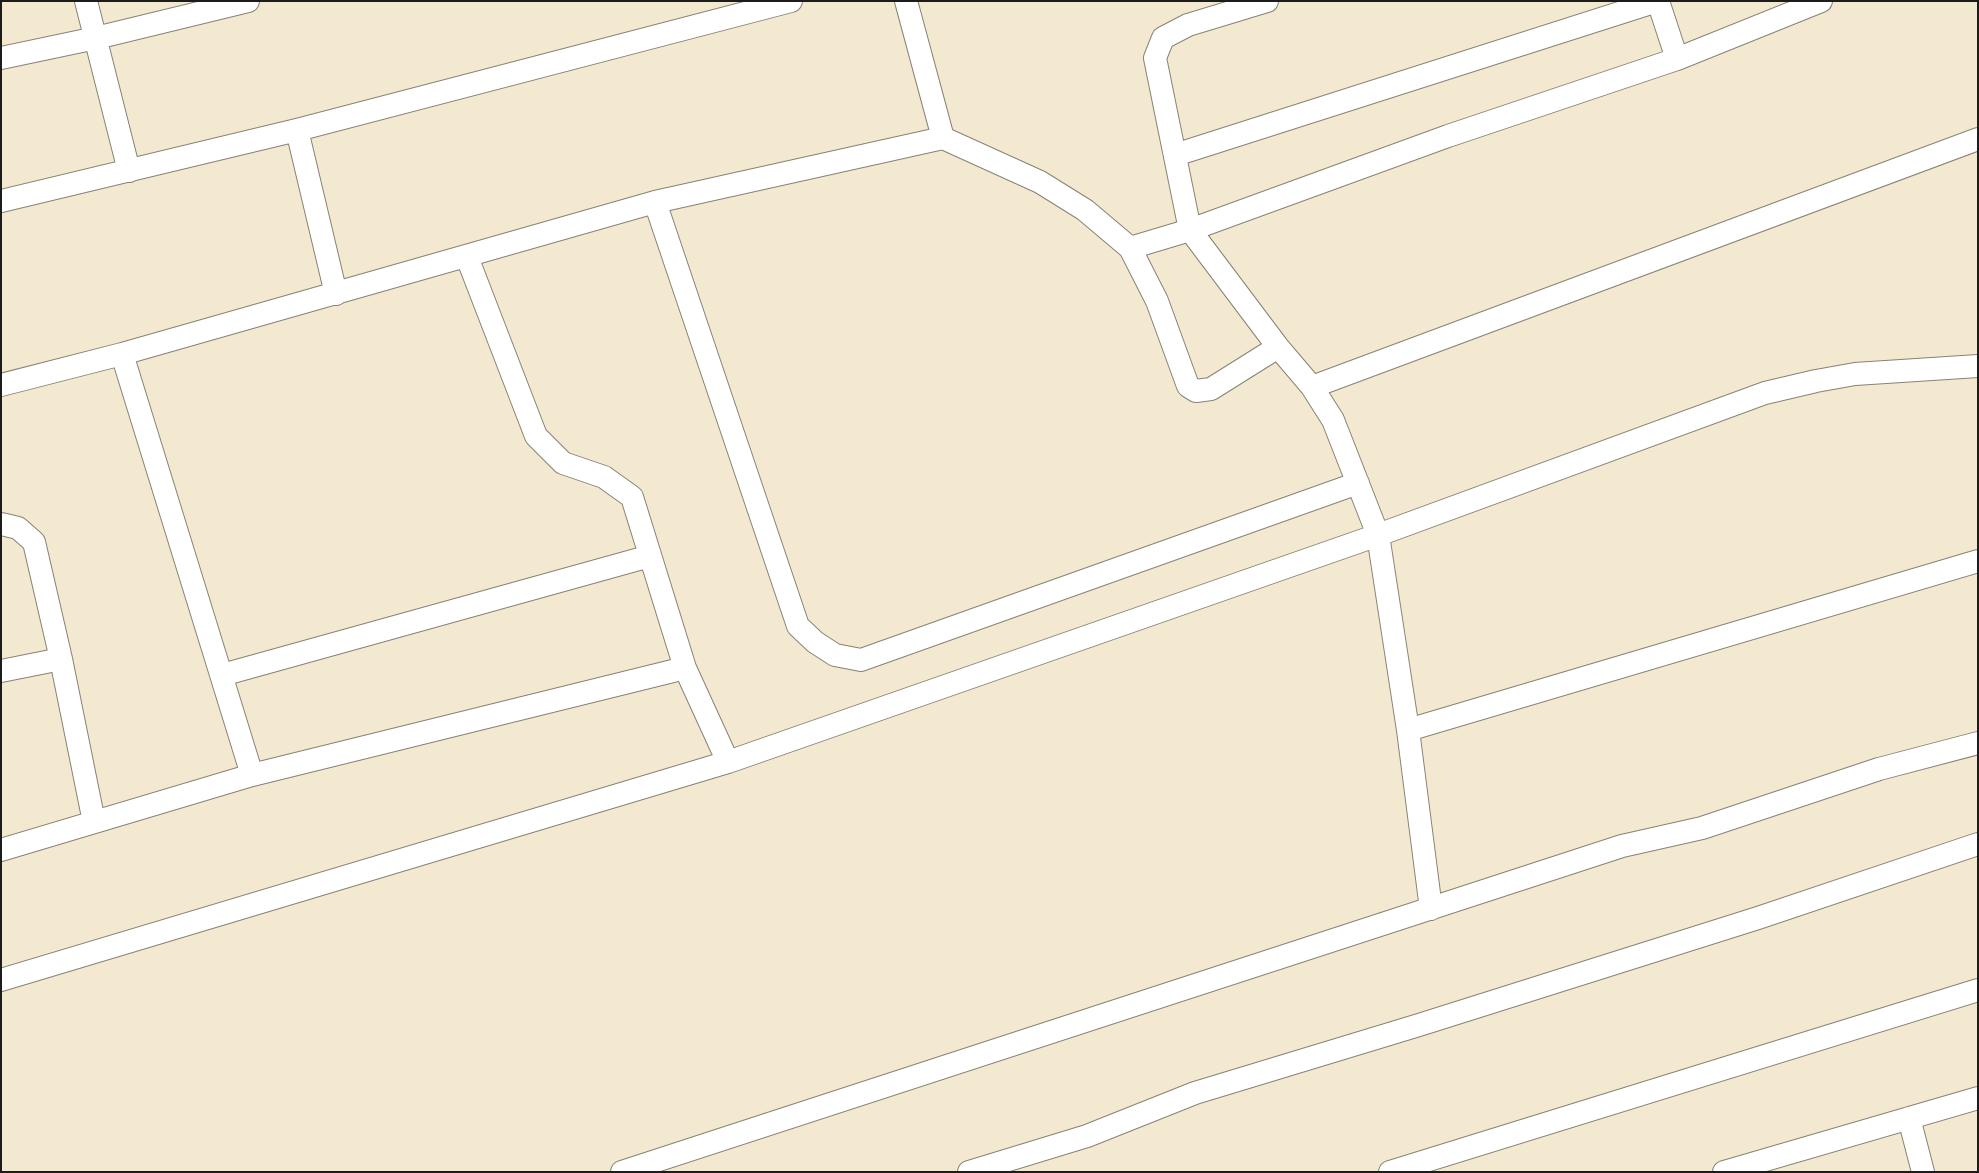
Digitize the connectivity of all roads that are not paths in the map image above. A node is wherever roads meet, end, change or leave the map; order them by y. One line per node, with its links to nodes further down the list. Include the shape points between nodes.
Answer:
1 (86, 1): 8 (street)
2 (248, 1): 8 (street)
3 (791, 1): 11 (street)
4 (906, 1): 12 (street)
5 (1267, 1): 14 (street, via 1188,25 1163,38 1155,58)
6 (1657, 1): 10 (street); 14 (street)
7 (1821, 1): 10 (street)
8 (96, 38): 9 (street); 15 (street)
9 (1, 58)
10 (1677, 59): 18 (street, via 1448,136)
11 (297, 130): 15 (street); 21 (street)
12 (943, 138): 17 (street); 19 (street, via 1040,182 1085,210)
13 (1978, 139): 26 (street)
14 (1175, 155): 18 (street)
15 (129, 170): 16 (street)
16 (1, 201)
17 (655, 202): 20 (street); 27 (street, via 798,626 814,642 834,655 861,660)
18 (1190, 230): 19 (street); 22 (street)
19 (1130, 248): 22 (street, via 1157,301 1188,386 1196,391 1211,389)
20 (467, 257): 21 (street); 30 (street, via 536,436 563,463 604,476 632,497)
21 (336, 294): 23 (street)
22 (1278, 347): 26 (street)
23 (122, 354): 25 (street); 35 (street)
24 (1978, 366): 29 (street, via 1855,374 1765,393)
25 (1, 385)
26 (1312, 387): 27 (street, via 1334,420)
27 (1358, 483): 29 (street)
28 (1, 524): 32 (street, via 18,528 34,542)
29 (1378, 535): 36 (street); 38 (street)
30 (650, 556): 33 (street); 35 (street)
31 (1978, 560): 36 (street)
32 (61, 659): 34 (street); 40 (street)
33 (685, 668): 38 (street); 39 (street)
34 (1, 671)
35 (222, 675): 39 (street)
36 (1408, 730): 43 (street)
37 (1978, 743): 43 (street, via 1879,769 1702,828 1622,846)
38 (728, 762): 44 (street)
39 (252, 775): 40 (street)
40 (94, 822): 42 (street)
41 (1978, 844): 49 (street, via 1758,918 1195,1093 1087,1136)
42 (1, 850)
43 (1431, 909): 48 (street)
44 (1, 980)
45 (1978, 990): 50 (street)
46 (1978, 1098): 47 (street)
47 (1909, 1118): 51 (street); 52 (street)
48 (622, 1172)
49 (969, 1172)
50 (1390, 1172)
51 (1724, 1172)
52 (1923, 1172)

